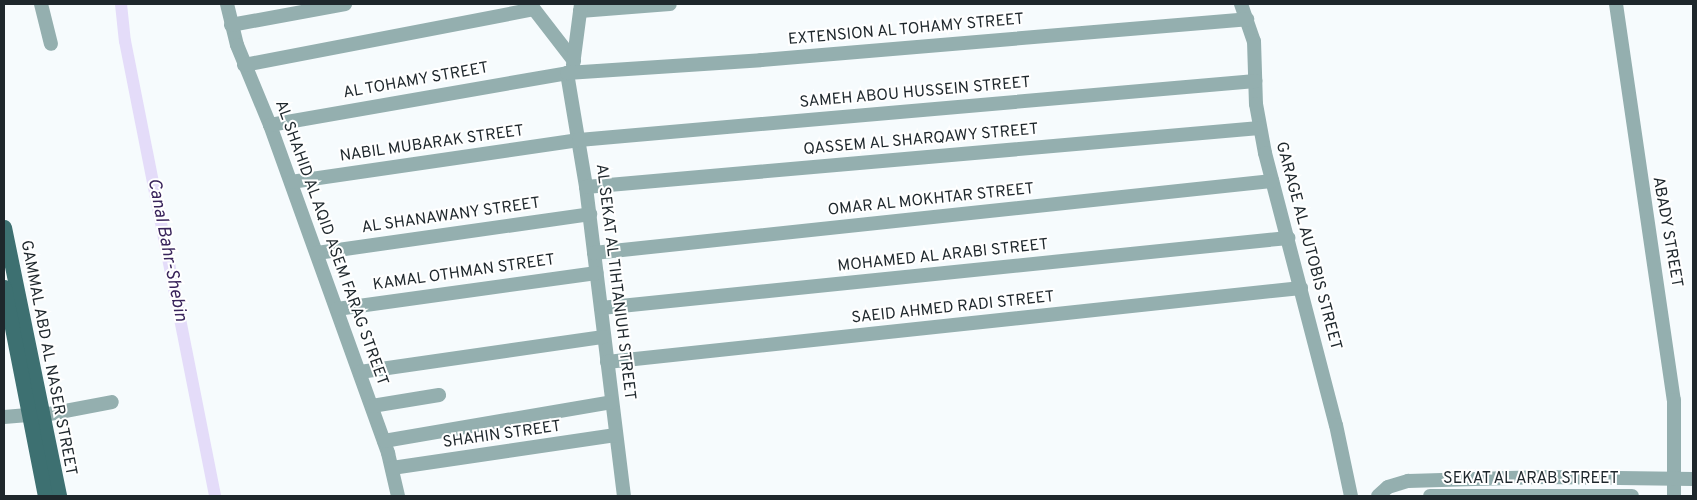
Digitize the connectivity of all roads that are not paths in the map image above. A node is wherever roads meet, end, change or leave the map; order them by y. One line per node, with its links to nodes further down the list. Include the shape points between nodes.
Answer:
1 (41, 4): 12 (street)
2 (227, 4): 11 (street, AL SHAHID AL AQID ASEM FARAG STREET)
3 (345, 4): 11 (street)
4 (670, 4): 7 (street)
5 (1241, 4): 10 (street, GARAGE AL AUTOBIS STREET)
6 (1616, 4): 47 (street, ABADY STREET, via 1674,400)
7 (650, 5): 9 (street)
8 (532, 7): 13 (street); 14 (street)
9 (580, 8): 14 (street)
10 (1247, 19): 14 (street, EXTENSION AL TOHAMY STREET, via 771,59); 15 (street, GARAGE AL AUTOBIS STREET, via 1254,41)
11 (231, 25): 13 (street, AL SHAHID AL AQID ASEM FARAG STREET)
12 (51, 44)
13 (244, 65): 16 (street, AL SHAHID AL AQID ASEM FARAG STREET)
14 (571, 68): 16 (street, AL TOHAMY STREET); 18 (street, AL SEKAT AL TIHTANIUH STREET)
15 (1255, 81): 17 (street, GARAGE AL AUTOBIS STREET); 18 (street, SAMEH ABOU HUSSEIN STREET)
16 (270, 125): 20 (street, AL SHAHID AL AQID ASEM FARAG STREET)
17 (1259, 128): 19 (street, GARAGE AL AUTOBIS STREET); 21 (street, QASSEM AL SHARQAWY STREET)
18 (579, 140): 20 (street, NABIL MUBARAK STREET); 21 (street, AL SEKAT AL TIHTANIUH STREET)
19 (1272, 181): 24 (street, GARAGE AL AUTOBIS STREET); 26 (street, OMAR AL MOKHTAR STREET)
20 (291, 182): 25 (street, AL SHAHID AL AQID ASEM FARAG STREET)
21 (586, 187): 22 (street, AL SEKAT AL TIHTANIUH STREET)
22 (590, 214): 25 (street, AL SHANAWANY STREET); 26 (street, AL SEKAT AL TIHTANIUH STREET)
23 (4, 227): 35 (main road, GAMMAL ABD AL NASER STREET)
24 (1288, 238): 29 (street, GARAGE AL AUTOBIS STREET); 31 (street, MOHAMED AL ARABI STREET)
25 (316, 253): 32 (street, AL SHAHID AL AQID ASEM FARAG STREET)
26 (594, 253): 27 (street, AL SEKAT AL TIHTANIUH STREET)
27 (597, 273): 31 (street, AL SEKAT AL TIHTANIUH STREET); 32 (street, KAMAL OTHMAN STREET)
28 (4, 287): 30 (main road, GAMMAL ABD AL NASER STREET)
29 (1302, 288): 36 (street, SAEID AHMED RADI STREET); 53 (street, GARAGE AL AUTOBIS STREET)
30 (6, 308): 33 (main road, GAMMAL ABD AL NASER STREET)
31 (601, 308): 34 (street, AL SEKAT AL TIHTANIUH STREET)
32 (337, 309): 37 (street, AL SHAHID AL AQID ASEM FARAG STREET)
33 (7, 324): 35 (main road, GAMMAL ABD AL NASER STREET)
34 (604, 337): 36 (street, AL SEKAT AL TIHTANIUH STREET); 37 (street)
35 (16, 348): 42 (main road, GAMMAL ABD AL NASER STREET)
36 (607, 362): 40 (street, AL SEKAT AL TIHTANIUH STREET)
37 (360, 372): 41 (street, AL SHAHID AL AQID ASEM FARAG STREET)
38 (439, 395): 41 (street)
39 (112, 402): 42 (street)
40 (612, 402): 44 (street, AL SEKAT AL TIHTANIUH STREET); 45 (street)
41 (372, 406): 45 (street, AL SHAHID AL AQID ASEM FARAG STREET)
42 (36, 415): 43 (street); 49 (main road, GAMMAL ABD AL NASER STREET); 50 (main road, GAMMAL ABD AL NASER STREET)
43 (4, 416)
44 (616, 435): 46 (street, SHAHIN STREET); 52 (street, AL SEKAT AL TIHTANIUH STREET)
45 (384, 441): 46 (street, AL SHAHID AL AQID ASEM FARAG STREET)
46 (392, 468): 51 (street, AL SHAHID AL AQID ASEM FARAG STREET)
47 (1675, 478): 48 (street); 54 (street, via 1408,481 1388,488); 57 (street, ABADY STREET)
48 (1693, 479)
49 (46, 496)
50 (58, 496)
51 (398, 496)
52 (624, 496)
53 (1351, 496)
54 (1378, 496)
55 (1430, 496): 56 (street, SEKAT AL ARAB STREET)
56 (1632, 496)
57 (1674, 496)

